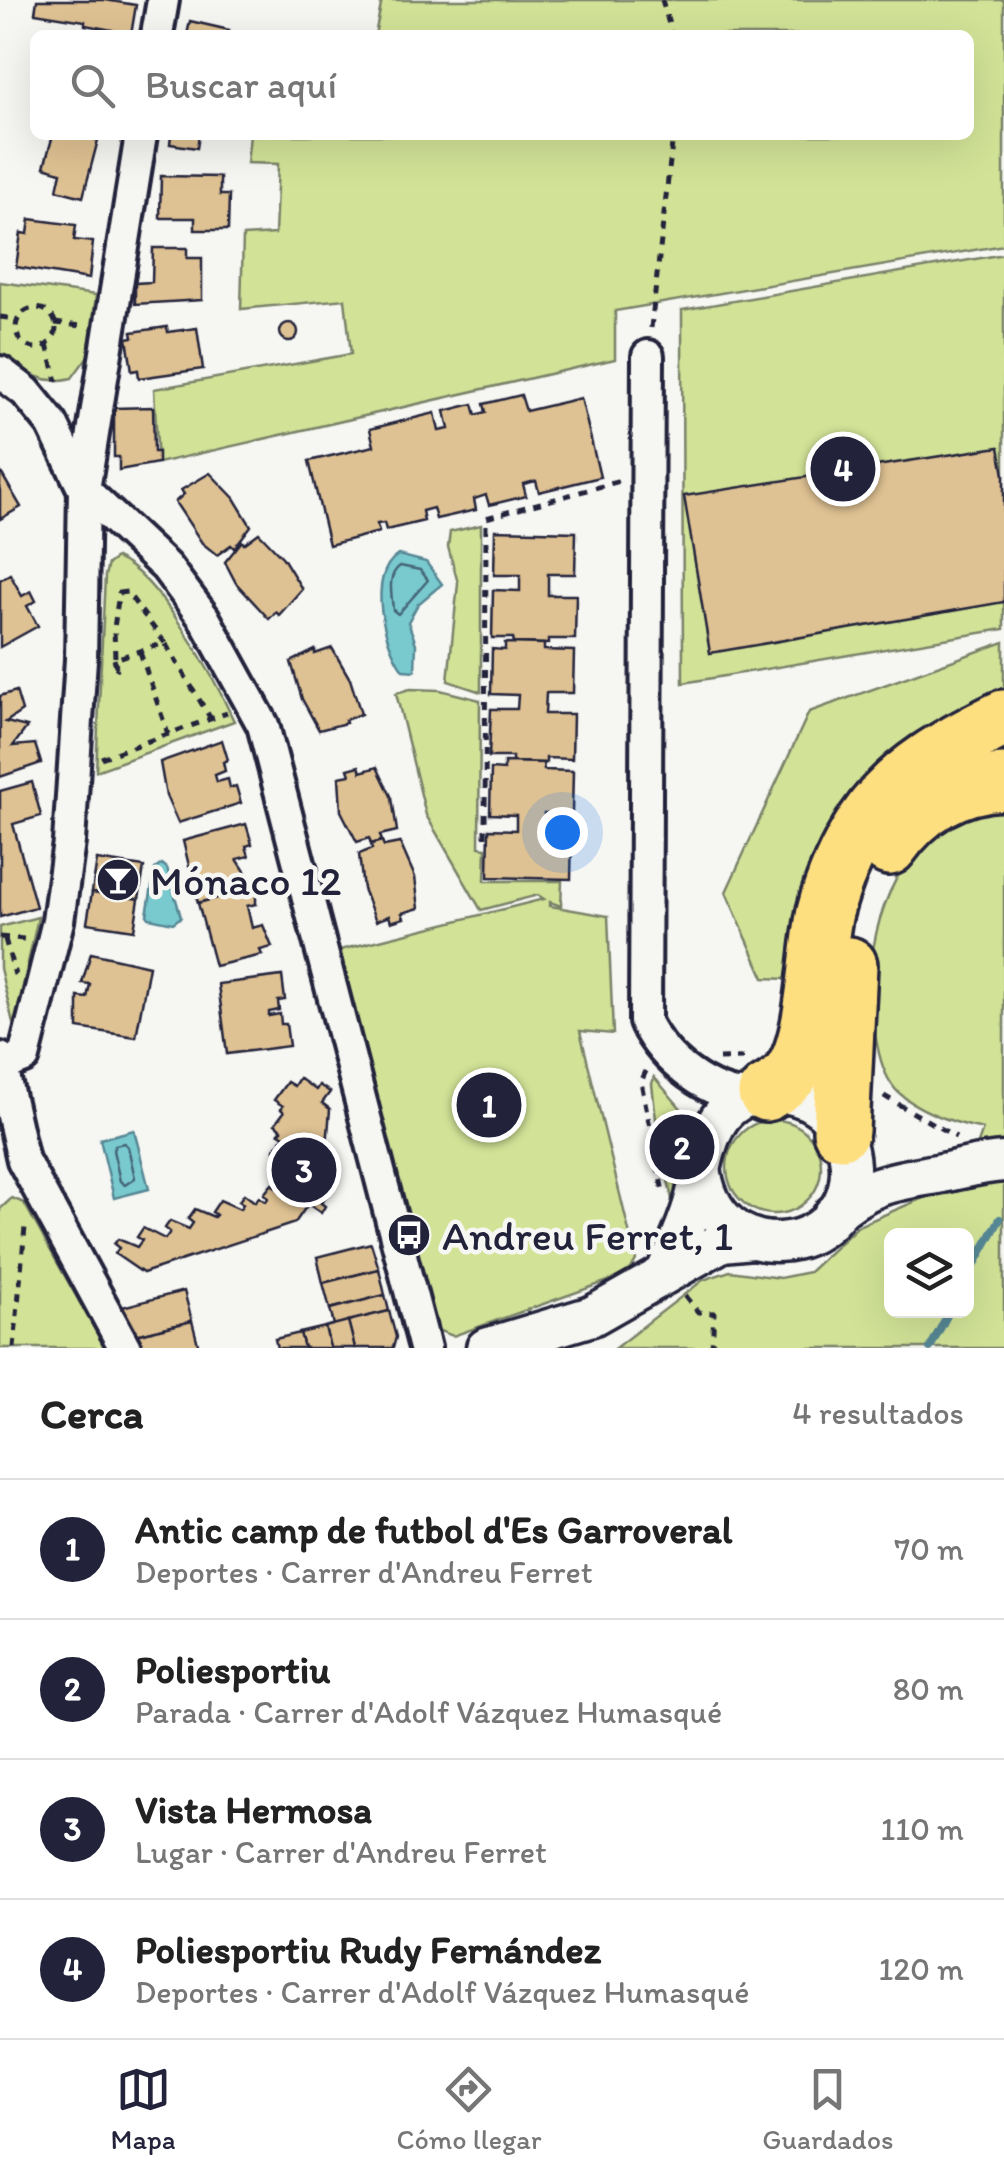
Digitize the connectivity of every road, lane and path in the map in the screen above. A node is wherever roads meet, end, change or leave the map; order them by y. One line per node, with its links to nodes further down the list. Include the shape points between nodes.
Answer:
1 (163, 0): 3 (street)
2 (662, 0): 4 (path)
3 (158, 30)
4 (671, 30)
5 (140, 140): 14 (street)
6 (673, 140): 10 (path)
7 (0, 317): 8 (path)
8 (18, 319): 9 (path, via 22,344); 9 (path, via 35,308 50,314 56,329)
9 (46, 345): 12 (path)
10 (648, 356): 13 (street)
11 (0, 372): 14 (street, via 52,424)
12 (57, 382)
13 (647, 474): 30 (path, via 486,518); 33 (street, via 645,1022)
14 (84, 490): 28 (street); 49 (street, via 166,567 213,633 262,726)
15 (132, 583): 16 (path)
16 (128, 592): 17 (path); 19 (path, via 117,596)
17 (166, 643): 18 (path); 23 (path)
18 (140, 651): 19 (path); 25 (path)
19 (115, 659): 20 (path); 21 (path, via 121,666)
20 (101, 663)
21 (116, 670)
22 (1004, 718): 36 (highway, via 934,755 866,821 825,913 796,1066)
23 (212, 719)
24 (203, 722): 25 (path)
25 (168, 734): 27 (path)
26 (130, 739): 27 (path)
27 (132, 747): 28 (path)
28 (75, 768): 34 (street, via 58,921 24,1057)
29 (1004, 782): 37 (highway, via 964,788 926,807 888,849 866,889 850,950)
30 (485, 837)
31 (6, 939): 32 (path, via 15,976)
32 (26, 978)
33 (674, 1061): 36 (street, via 710,1087); 39 (street, via 702,1108); 41 (path, via 648,1068 641,1082)
34 (1, 1062): 40 (street)
35 (882, 1094): 38 (path)
36 (758, 1095): 37 (street, via 796,1095); 39 (street, via 725,1113)
37 (841, 1131): 38 (street, via 858,1146 890,1157); 42 (street, via 850,1174)
38 (985, 1154): 42 (street, via 889,1181)
39 (703, 1156): 44 (street, via 705,1193 720,1219); 45 (street, via 689,1218)
40 (11, 1167): 48 (street)
41 (664, 1195)
42 (833, 1215): 44 (street, via 790,1242)
43 (26, 1226): 47 (path)
44 (752, 1239): 45 (street, via 722,1242)
45 (666, 1272): 46 (street); 51 (path, via 698,1312 714,1314)
46 (566, 1336): 50 (street)
47 (14, 1348)
48 (125, 1348)
49 (425, 1348)
50 (486, 1348)
51 (712, 1348)

